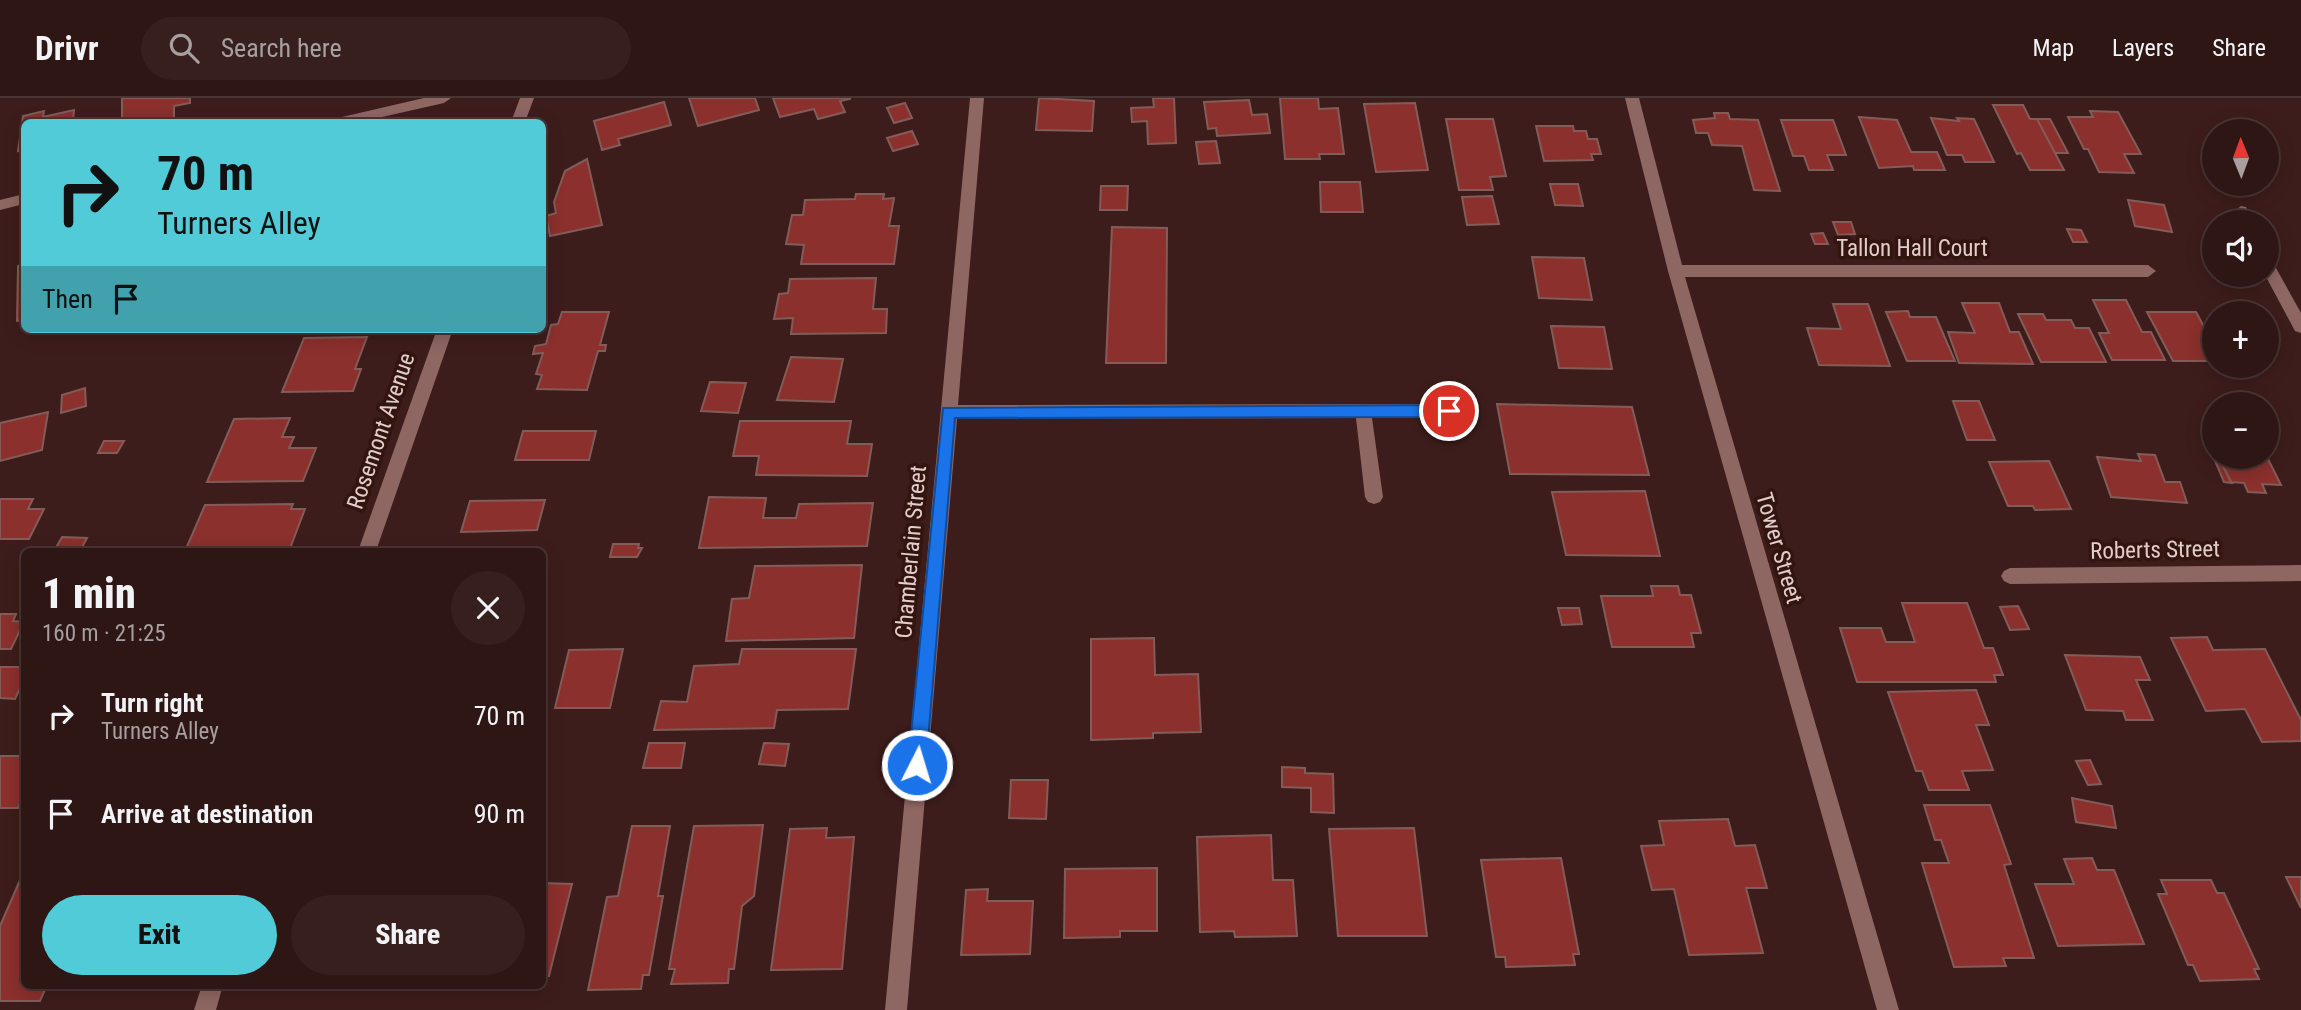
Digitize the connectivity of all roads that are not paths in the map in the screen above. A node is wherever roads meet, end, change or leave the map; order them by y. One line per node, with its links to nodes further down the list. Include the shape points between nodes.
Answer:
1 (444, 98): 5 (street)
2 (527, 98): 6 (street)
3 (977, 98): 16 (street, Chamberlain Street)
4 (1632, 98): 9 (street, Tower Street)
5 (355, 119)
6 (519, 119)
7 (21, 200): 8 (street)
8 (0, 205)
9 (1675, 271): 10 (street, Tallon Hall Court); 24 (street, Tower Street)
10 (2148, 271)
11 (2279, 287): 12 (street)
12 (2301, 327)
13 (444, 333): 18 (street, Rosemont Avenue)
14 (1363, 411): 15 (street); 16 (street); 17 (street)
15 (1449, 411)
16 (948, 412): 23 (street, Chamberlain Street)
17 (1374, 497)
18 (368, 548)
19 (2301, 573): 20 (street, Roberts Street)
20 (2010, 576)
21 (212, 989): 22 (street)
22 (205, 1010)
23 (896, 1010)
24 (1888, 1010)

